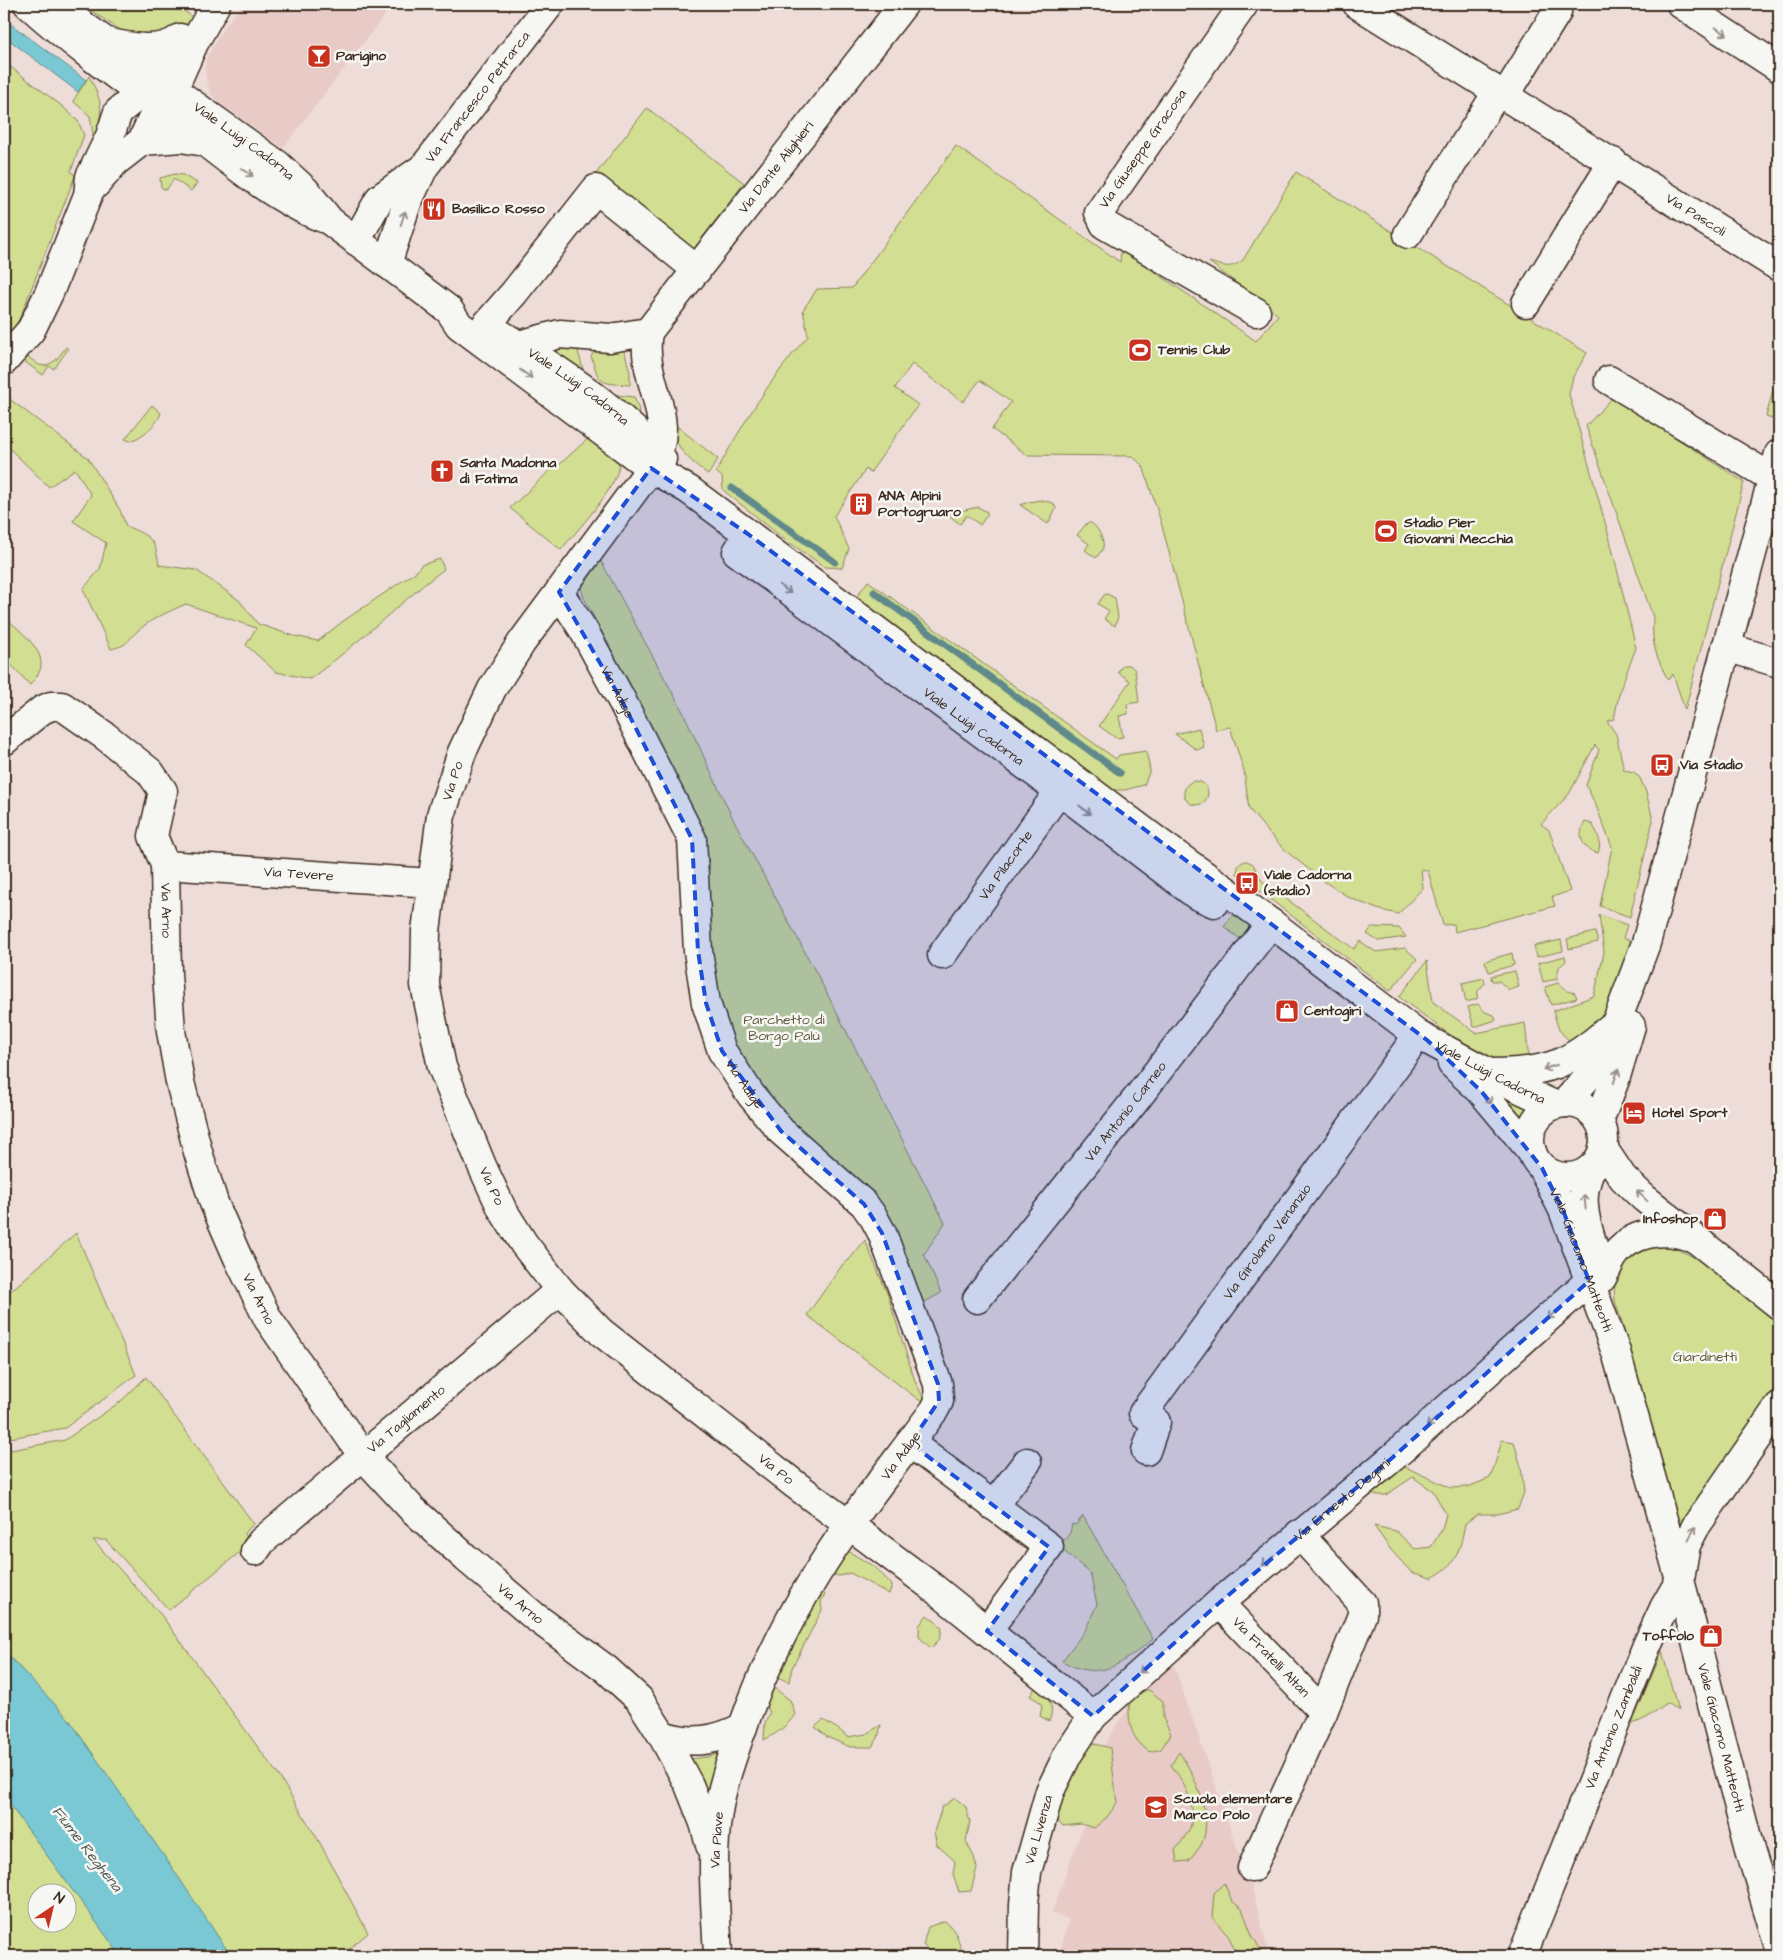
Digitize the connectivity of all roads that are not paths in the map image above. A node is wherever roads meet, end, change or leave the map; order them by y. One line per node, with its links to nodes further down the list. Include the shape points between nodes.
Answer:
1 (28, 4): 10 (street, Viale Luigi Cadorna)
2 (53, 4): 12 (street, Viale Luigi Cadorna)
3 (216, 4): 11 (street); 14 (street, via 194,43)
4 (550, 4): 20 (street, Via Francesco Petrarca)
5 (904, 4): 26 (street, Via Dante Alighieri)
6 (1244, 4): 29 (street, Via Giuseppe Gracosa, via 1098,213 1105,225)
7 (1357, 4): 15 (street, Via Pascoli)
8 (1681, 4): 13 (street, one-way to 13)
9 (1557, 12): 15 (street)
10 (69, 40): 12 (street, Viale Luigi Cadorna); 14 (street, Viale Luigi Cadorna, via 85,40)
11 (172, 45): 12 (street); 14 (street, via 156,67)
12 (103, 53): 14 (street, Viale Luigi Cadorna); 16 (street)
13 (1779, 68)
14 (157, 92): 16 (street); 17 (street, via 153,116); 18 (street, Viale Luigi Cadorna); 22 (street, Viale Luigi Cadorna, via 278,165)
15 (1501, 93): 19 (street, Via Pascoli); 23 (street)
16 (118, 112): 21 (street, via 90,177)
17 (142, 141): 18 (street, via 181,138); 21 (street, via 115,162)
18 (215, 149): 22 (street, Viale Luigi Cadorna, one-way to 22, via 302,211)
19 (1613, 162): 25 (street, Via Pascoli); 27 (street)
20 (424, 167): 22 (street, Via Francesco Petrarca); 24 (street, Via Francesco Petrarca, one-way to 20, via 407,203)
21 (88, 195): 33 (street, via 31,330)
22 (341, 230): 24 (street, Viale Luigi Cadorna)
23 (1408, 234)
24 (387, 264): 28 (street, Viale Luigi Cadorna)
25 (1779, 267)
26 (698, 270): 30 (street, via 596,190); 31 (street, Via Dante Alighieri)
27 (1526, 303)
28 (449, 310): 30 (street, Viale Luigi Cadorna, via 466,313); 32 (street, Viale Luigi Cadorna, via 459,325)
29 (1256, 312)
30 (486, 325): 32 (street, Viale Luigi Cadorna)
31 (648, 332): 32 (street, via 610,338 560,334); 35 (street, via 647,360 664,432)
32 (509, 350): 35 (street, Viale Luigi Cadorna)
33 (4, 361)
34 (1609, 380): 36 (street)
35 (655, 462): 37 (street, Via Po); 41 (street, Viale Luigi Cadorna)
36 (1776, 467): 38 (street)
37 (559, 592): 43 (street, Via Po, via 492,689 462,752 441,816); 60 (street, Via Adige, via 622,701 692,839 698,951 706,1003 722,1051 751,1095 781,1131 864,1204 882,1232 938,1384 939,1400)
38 (1726, 647): 39 (street); 44 (street)
39 (1779, 663)
40 (4, 741): 42 (street, Via Arno, via 51,706 62,706 105,736 150,772 163,791 153,836)
41 (1065, 783): 45 (street, Viale Luigi Cadorna, via 1161,844); 46 (street, Via Pilacorte)
42 (166, 865): 43 (street, Via Tevere); 62 (street, Via Arno, via 171,1031 180,1082 214,1204 268,1319)
43 (431, 883): 56 (street, Via Po, via 425,985 442,1067 502,1209)
44 (1654, 914): 47 (street); 51 (street, one-way to 44, via 1615,1080 1647,968)
45 (1271, 923): 48 (street, Viale Luigi Cadorna); 57 (street, Via Antonio Carneo, via 1138,1098)
46 (942, 955)
47 (1618, 1020): 49 (street, one-way to 49, via 1589,1046 1555,1066); 50 (street, via 1592,1072)
48 (1423, 1038): 49 (street, Viale Luigi Cadorna); 53 (street, Viale Luigi Cadorna, one-way to 53, via 1481,1091); 61 (street, Via Girolamo Venanzio, via 1143,1412 1156,1422)
49 (1489, 1073): 50 (street, Viale Luigi Cadorna)
50 (1559, 1104): 51 (street, Viale Luigi Cadorna, via 1585,1108); 53 (street, Viale Luigi Cadorna, via 1536,1119 1530,1135)
51 (1599, 1121): 52 (street, via 1604,1139)
52 (1597, 1159): 53 (street, Viale Luigi Cadorna, via 1582,1174 1571,1177 1561,1177); 54 (street, one-way to 52, via 1624,1178); 55 (street, Viale Giacomo Matteotti, one-way to 52, via 1584,1192)
53 (1537, 1160): 55 (street, Viale Giacomo Matteotti)
54 (1692, 1238): 55 (street, via 1676,1232 1645,1234 1620,1250); 58 (street)
55 (1596, 1280): 66 (street, Via Ernesto Degani, one-way to 66, via 1392,1458); 68 (street, Viale Giacomo Matteotti)
56 (560, 1290): 62 (street, Via Tagliamento); 65 (street, Via Po, via 601,1332)
57 (977, 1299)
58 (1779, 1306)
59 (1779, 1406): 68 (street, Via Antonio Zambaldi, one-way to 59, via 1686,1545 1696,1526)
60 (910, 1443): 64 (street); 65 (street, Via Adige)
61 (1146, 1451)
62 (363, 1456): 67 (street, Via Tagliamento, via 262,1541); 74 (street, Via Arno, via 466,1558 639,1699)
63 (1027, 1462): 64 (street)
64 (993, 1506): 70 (street, via 1049,1547)
65 (849, 1525): 70 (street, Via Po); 73 (street, Via Piave, via 788,1622 760,1680)
66 (1299, 1534): 69 (street, Via Ernesto Degani, one-way to 69); 71 (street, Via Fratelli Altan, via 1362,1603 1362,1615)
67 (255, 1551)
68 (1680, 1580): 77 (street, Viale Giacomo Matteotti, via 1750,1850); 80 (street, Via Antonio Zambaldi, via 1647,1645)
69 (1219, 1603): 71 (street, Via Fratelli Altan); 72 (street, Via Ernesto Degani, one-way to 72)
70 (987, 1631): 72 (street, Via Po)
71 (1323, 1712): 76 (street, Via Fratelli Altan)
72 (1093, 1716): 79 (street, Via Livenza, via 1068,1754 1050,1791 1028,1872)
73 (743, 1727): 74 (street, via 714,1740 676,1740); 75 (street, Via Piave, via 722,1791)
74 (662, 1735): 75 (street, Via Arno, via 689,1785)
75 (714, 1856): 78 (street, Via Piave)
76 (1252, 1868)
77 (1779, 1947)
78 (718, 1956)
79 (1024, 1956)
80 (1522, 1956)

